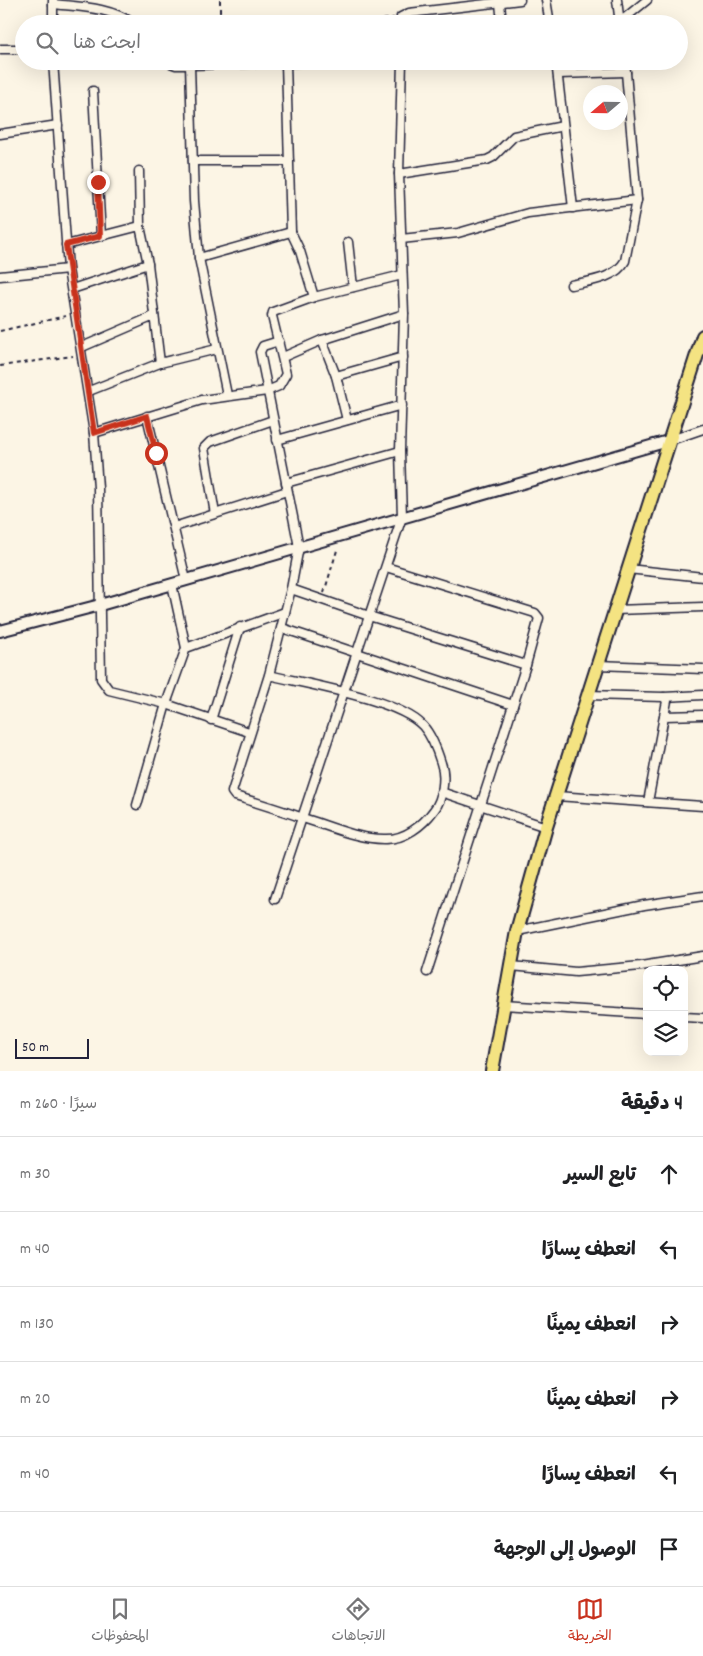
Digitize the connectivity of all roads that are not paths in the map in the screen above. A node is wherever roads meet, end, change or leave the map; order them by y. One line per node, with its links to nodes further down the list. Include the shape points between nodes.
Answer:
1 (436, 0): 8 (street)
2 (520, 0): 7 (street)
3 (546, 0): 13 (street)
4 (618, 0): 14 (street)
5 (647, 0): 15 (street)
6 (53, 2): 9 (street); 10 (street, via 104,10)
7 (500, 3): 8 (street); 12 (street)
8 (437, 10): 11 (street)
9 (53, 15)
10 (115, 15)
11 (407, 15)
12 (501, 15)
13 (548, 15)
14 (619, 15)
15 (629, 15)
16 (0, 49): 17 (street)
17 (15, 49)
18 (54, 70): 26 (street)
19 (190, 70): 29 (street)
20 (286, 70): 30 (street)
21 (402, 70): 32 (street)
22 (557, 70): 24 (street)
23 (626, 72): 24 (street); 33 (street)
24 (558, 74): 27 (street)
25 (93, 91): 37 (street)
26 (58, 125): 28 (street); 40 (street)
27 (563, 126): 32 (street, via 514,136 487,160); 34 (street)
28 (0, 134)
29 (193, 161): 30 (street); 41 (street)
30 (289, 161): 36 (street)
31 (139, 171): 35 (street)
32 (399, 174): 38 (street)
33 (637, 200): 34 (street); 46 (street, via 621,268 611,275)
34 (572, 208): 38 (street, via 528,214 458,233)
35 (140, 226): 37 (street); 42 (street)
36 (291, 232): 41 (street); 49 (street)
37 (100, 236): 40 (street)
38 (401, 239): 44 (street)
39 (348, 242): 47 (street)
40 (66, 245): 43 (street)
41 (199, 258): 55 (street)
42 (148, 264): 48 (street); 51 (street)
43 (68, 269): 45 (street); 48 (street)
44 (402, 275): 47 (street); 50 (street)
45 (0, 276)
46 (571, 285)
47 (353, 287): 49 (street)
48 (72, 290): 56 (street)
49 (314, 297): 54 (street, via 273,312)
50 (404, 314): 53 (street); 58 (street)
51 (154, 316): 56 (street); 59 (street)
52 (703, 336): 71 (main road)
53 (322, 340): 57 (street); 60 (street)
54 (279, 341): 57 (street); 61 (street, via 260,349)
55 (217, 349): 59 (street); 63 (street)
56 (82, 351): 62 (street)
57 (283, 357): 61 (street, via 285,380)
58 (403, 357): 60 (street); 64 (street)
59 (160, 363): 62 (street)
60 (336, 376): 67 (street)
61 (267, 390): 63 (street); 66 (street)
62 (89, 391): 69 (street)
63 (227, 395): 65 (street)
64 (402, 405): 67 (street); 72 (street)
65 (147, 416): 69 (street); 76 (street)
66 (273, 420): 70 (street); 74 (street, via 210,442 204,448)
67 (347, 420): 70 (street)
68 (703, 429): 71 (street)
69 (94, 433): 84 (street)
70 (276, 440): 73 (street)
71 (668, 442): 75 (street); 79 (main road)
72 (400, 451): 73 (street); 75 (street)
73 (286, 487): 74 (street); 77 (street)
74 (215, 514): 76 (street)
75 (402, 517): 77 (street); 78 (street)
76 (174, 527): 81 (street)
77 (298, 547): 81 (street); 83 (street)
78 (386, 567): 88 (street); 94 (street, via 538,615 540,621)
79 (628, 569): 80 (street); 86 (main road)
80 (703, 577)
81 (186, 580): 82 (street)
82 (172, 584): 84 (street); 92 (street)
83 (292, 589): 87 (street); 88 (street)
84 (100, 605): 91 (street); 102 (street, via 100,671 104,686 108,690)
85 (703, 607): 86 (street)
86 (615, 610): 95 (main road)
87 (285, 612): 89 (street); 90 (street)
88 (369, 616): 93 (street); 94 (street)
89 (240, 627): 92 (street); 106 (street)
90 (282, 628): 93 (street); 97 (street)
91 (0, 631)
92 (186, 648): 102 (street)
93 (356, 653): 98 (street); 103 (street)
94 (526, 665): 103 (street)
95 (597, 665): 96 (street); 99 (main road)
96 (703, 669)
97 (269, 675): 98 (street); 107 (street)
98 (344, 693): 108 (street, via 408,714 423,725 432,738 443,769); 114 (street)
99 (587, 695): 101 (street); 109 (main road)
100 (703, 695): 101 (street)
101 (664, 697): 105 (street, via 667,701)
102 (166, 704): 106 (street); 112 (street)
103 (513, 705): 111 (street)
104 (703, 715): 105 (street)
105 (664, 716): 110 (street)
106 (211, 720): 107 (street)
107 (250, 732): 114 (street, via 232,792 235,796)
108 (441, 792): 111 (street); 114 (street, via 436,808 422,825 407,834 385,840)
109 (556, 796): 110 (street); 115 (main road)
110 (648, 802): 113 (street)
111 (481, 804): 115 (street); 121 (street)
112 (137, 805)
113 (703, 806)
114 (302, 817): 117 (street)
115 (546, 826): 118 (main road)
116 (703, 896): 118 (street, via 644,904)
117 (275, 899)
118 (517, 931): 120 (main road)
119 (703, 956): 120 (street, via 576,972)
120 (511, 966): 122 (main road)
121 (427, 972)
122 (503, 1005): 123 (street); 126 (main road)
123 (643, 1014)
124 (688, 1017): 125 (street)
125 (703, 1018)
126 (492, 1071)

